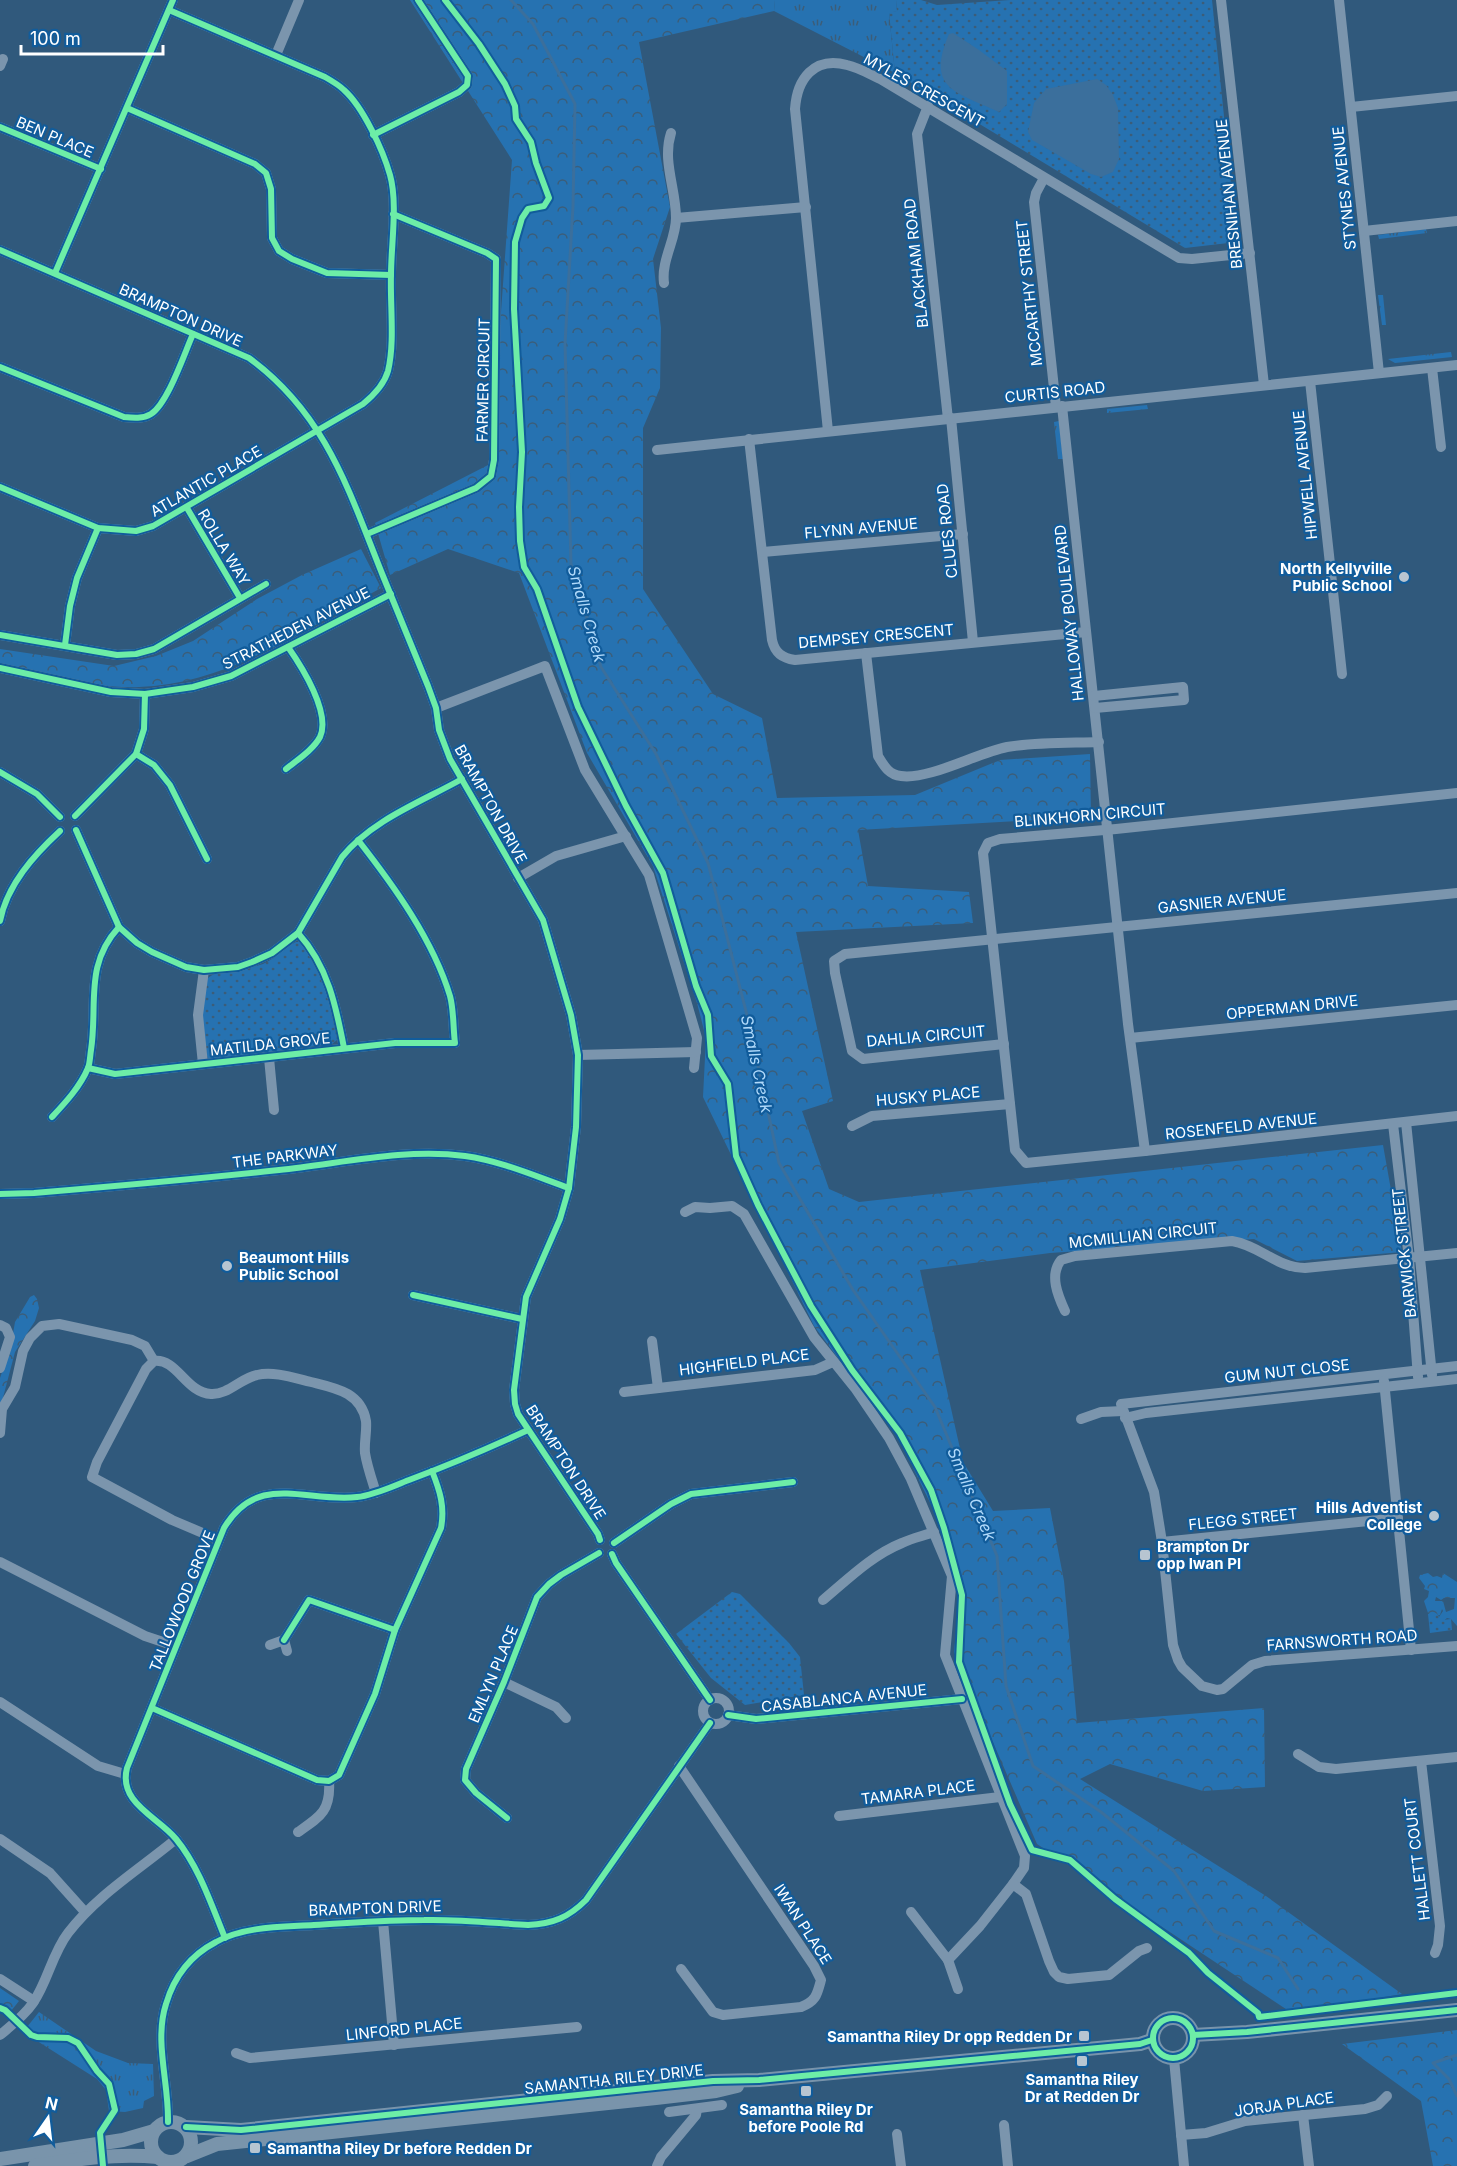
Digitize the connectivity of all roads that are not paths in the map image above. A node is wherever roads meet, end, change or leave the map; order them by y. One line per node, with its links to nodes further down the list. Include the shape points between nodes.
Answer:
1 (299, 0): 6 (street)
2 (418, 0): 13 (street, via 468,76 467,85)
3 (1221, 0): 22 (street, BRESNIHAN AVENUE)
4 (1339, 0): 9 (street, STYNES AVENUE)
5 (171, 5): 6 (street, ATLANTIC PLACE); 10 (street)
6 (276, 55): 13 (street, ATLANTIC PLACE, via 345,90)
7 (1457, 96): 9 (street)
8 (928, 106): 15 (street, MYLES CRESCENT); 16 (street, MYLES CRESCENT, via 845,64 826,64 811,71 800,84 795,109); 34 (street, BLACKHAM ROAD, via 917,134)
9 (1351, 107): 20 (street, STYNES AVENUE)
10 (127, 108): 14 (street); 24 (street, via 255,164 266,173 271,189 272,238 279,251 327,273)
11 (0, 126): 14 (street, BEN PLACE)
12 (671, 134): 18 (street, via 667,146)
13 (373, 135): 17 (street, ATLANTIC PLACE, via 390,176)
14 (101, 169): 23 (street)
15 (1044, 178): 22 (street, MYLES CRESCENT, via 1179,258); 33 (street, MCCARTHY STREET, via 1035,202)
16 (806, 207): 18 (street); 36 (street, MYLES CRESCENT)
17 (393, 214): 24 (street, ATLANTIC PLACE); 43 (street, FARMER CIRCUIT, via 496,259 494,460 491,476 476,488)
18 (676, 219): 25 (street)
19 (1457, 221): 20 (street)
20 (1364, 231): 30 (street, STYNES AVENUE)
21 (0, 250): 23 (street, BRAMPTON DRIVE)
22 (1250, 253): 32 (street, BRESNIHAN AVENUE)
23 (55, 273): 26 (street, BRAMPTON DRIVE)
24 (391, 274): 35 (street, ATLANTIC PLACE, via 388,372 378,390 363,404)
25 (664, 283)
26 (193, 334): 28 (street, via 162,404 140,418 124,417); 35 (street, BRAMPTON DRIVE, via 249,358 266,370)
27 (1457, 365): 29 (street, CURTIS ROAD)
28 (0, 367)
29 (1432, 368): 30 (street, CURTIS ROAD); 38 (street)
30 (1379, 373): 31 (street, CURTIS ROAD)
31 (1310, 381): 32 (street, CURTIS ROAD); 56 (street, HIPWELL AVENUE)
32 (1264, 385): 33 (street, CURTIS ROAD)
33 (1059, 407): 34 (street, CURTIS ROAD); 49 (street, HALLOWAY BOULEVARD)
34 (949, 419): 36 (street, CURTIS ROAD); 44 (street, CLUES ROAD)
35 (318, 430): 41 (street, ATLANTIC PLACE); 43 (street, BRAMPTON DRIVE)
36 (828, 431): 37 (street, CURTIS ROAD)
37 (749, 439): 39 (street, CURTIS ROAD); 45 (street, DEMPSEY CRESCENT)
38 (1441, 447)
39 (657, 450)
40 (0, 488): 42 (street, ATLANTIC PLACE)
41 (187, 508): 42 (street, ATLANTIC PLACE, via 136,531); 48 (street, ROLLA WAY)
42 (98, 528): 52 (street, via 77,578)
43 (367, 534): 47 (street, BRAMPTON DRIVE)
44 (963, 534): 45 (street, FLYNN AVENUE); 51 (street, CLUES ROAD)
45 (763, 552): 54 (street, DEMPSEY CRESCENT, via 772,640 778,653 795,660)
46 (266, 584): 48 (street)
47 (391, 594): 53 (street, STRATHEDEN AVENUE); 59 (street, BRAMPTON DRIVE)
48 (240, 598): 52 (street, via 153,650 117,655)
49 (1086, 632): 51 (street, DEMPSEY CRESCENT); 58 (street, HALLOWAY BOULEVARD)
50 (0, 634): 52 (street)
51 (973, 642): 54 (street, DEMPSEY CRESCENT)
52 (65, 645)
53 (288, 647): 57 (street, STRATHEDEN AVENUE, via 231,676 194,687); 63 (street, via 307,677 323,723 320,737 312,747)
54 (866, 653): 61 (street, via 878,756 886,769 899,776 935,771 1008,747)
55 (0, 668): 57 (street, STRATHEDEN AVENUE, via 111,692)
56 (1342, 674)
57 (145, 694): 62 (street, via 144,729)
58 (1094, 696): 60 (street, HALLOWAY BOULEVARD); 60 (street, via 1183,687 1184,700)
59 (436, 708): 65 (street, BRAMPTON DRIVE, via 439,730); 72 (street, via 545,666 585,770)
60 (1095, 708): 61 (street, HALLOWAY BOULEVARD)
61 (1099, 742): 69 (street, HALLOWAY BOULEVARD)
62 (136, 754): 68 (street); 74 (street, via 154,765 170,784)
63 (286, 769)
64 (0, 772): 67 (street, via 37,794)
65 (462, 779): 73 (street); 75 (street, BRAMPTON DRIVE)
66 (1457, 793): 69 (street, BLINKHORN CIRCUIT)
67 (60, 816): 68 (street); 71 (street)
68 (75, 816): 70 (street)
69 (1108, 829): 79 (street, ROSENFELD AVENUE); 81 (street, BLINKHORN CIRCUIT, via 988,843 983,853)
70 (76, 830): 71 (street, via 67,834); 78 (street)
71 (60, 831): 77 (street, via 15,883)
72 (626, 836): 75 (street, via 556,856); 87 (street, via 649,875 695,1028)
73 (358, 840): 80 (street, via 342,857); 86 (street, MATILDA GROVE, via 386,876 433,953 450,998 455,1043 395,1042)
74 (207, 859)
75 (518, 878): 88 (street, BRAMPTON DRIVE, via 543,920 571,1015)
76 (1457, 893): 79 (street, GASNIER AVENUE)
77 (0, 921)
78 (119, 927): 82 (street, via 152,952 186,967); 91 (street, via 105,944 96,972)
79 (1119, 927): 81 (street, GASNIER AVENUE); 84 (street, ROSENFELD AVENUE)
80 (298, 933): 82 (street, via 272,953 252,962); 86 (street, via 327,978)
81 (991, 941): 85 (street, BLINKHORN CIRCUIT); 85 (street, DAHLIA CIRCUIT, via 845,954 834,961 835,973 852,1051 863,1059)
82 (204, 970): 90 (street, via 198,1015)
83 (1457, 1005): 84 (street, OPPERMAN DRIVE)
84 (1130, 1038): 100 (street, ROSENFELD AVENUE)
85 (1004, 1044): 93 (street, BLINKHORN CIRCUIT)
86 (344, 1048): 89 (street, MATILDA GROVE)
87 (696, 1052): 88 (street); 92 (street)
88 (578, 1054): 101 (street, BRAMPTON DRIVE)
89 (269, 1058): 90 (street, MATILDA GROVE); 94 (street)
90 (203, 1064): 91 (street, MATILDA GROVE, via 115,1074)
91 (88, 1068): 96 (street)
92 (694, 1068)
93 (1010, 1104): 99 (street, HUSKY PLACE, via 872,1116); 100 (street, BLINKHORN CIRCUIT, via 1015,1150 1026,1163)
94 (274, 1110)
95 (1457, 1116): 97 (street, ROSENFELD AVENUE)
96 (52, 1117)
97 (1406, 1122): 98 (street, ROSENFELD AVENUE); 105 (street, BARWICK STREET)
98 (1393, 1124): 100 (street, ROSENFELD AVENUE); 105 (street, BARWICK STREET)
99 (852, 1126)
100 (1145, 1151)
101 (569, 1188): 102 (street, THE PARKWAY, via 481,1159 422,1155); 108 (street, BRAMPTON DRIVE, via 530,1287)
102 (0, 1194)
103 (685, 1212): 112 (street, via 694,1207 732,1206 744,1214 814,1337)
104 (1457, 1253): 105 (street, MCMILLIAN CIRCUIT)
105 (1414, 1258): 107 (street, MCMILLIAN CIRCUIT, via 1296,1268 1252,1246 1232,1241 1075,1256 1061,1260 1055,1272 1058,1297); 115 (street, BARWICK STREET); 116 (street, BARWICK STREET)
106 (413, 1295): 108 (street)
107 (1065, 1311)
108 (522, 1319): 126 (street, BRAMPTON DRIVE, via 514,1390 515,1404)
109 (0, 1325): 114 (street, via 10,1336)
110 (652, 1341): 121 (street)
111 (154, 1361): 127 (street, via 145,1346 132,1340 59,1324 42,1326 23,1352 15,1387 2,1409); 130 (street, via 166,1362 197,1390 211,1394 267,1374 337,1389 352,1396 366,1421 365,1454); 133 (street, via 146,1369 92,1477)
112 (833, 1362): 121 (street, HIGHFIELD PLACE, via 815,1370); 132 (street, via 890,1438)
113 (1457, 1366): 115 (street, GUM NUT CLOSE)
114 (0, 1368)
115 (1431, 1369): 116 (street, GUM NUT CLOSE); 119 (street, BARWICK STREET)
116 (1417, 1371): 117 (street, GUM NUT CLOSE); 120 (street, BARWICK STREET)
117 (1383, 1375): 122 (street); 124 (street, GUM NUT CLOSE)
118 (1457, 1379): 119 (street, GUM NUT CLOSE)
119 (1433, 1382): 120 (street, GUM NUT CLOSE)
120 (1419, 1383): 122 (street, GUM NUT CLOSE)
121 (658, 1388): 123 (street, HIGHFIELD PLACE)
122 (1384, 1388): 124 (street, GUM NUT CLOSE, via 1156,1412); 131 (street)
123 (624, 1392)
124 (1123, 1411): 125 (street, GUM NUT CLOSE, via 1101,1412); 135 (street, via 1150,1480)
125 (1081, 1419)
126 (528, 1430): 128 (street, TALLOWOOD GROVE); 134 (street, BRAMPTON DRIVE)
127 (0, 1433)
128 (432, 1471): 130 (street, TALLOWOOD GROVE); 140 (street, via 442,1498 441,1528)
129 (793, 1482): 136 (street, via 692,1494 671,1504)
130 (376, 1493): 133 (street, TALLOWOOD GROVE, via 346,1498 291,1493 262,1495 232,1515)
131 (1398, 1518): 135 (street, FLEGG STREET); 144 (street)
132 (934, 1532): 139 (street, via 882,1554); 146 (street, via 952,1576 945,1655)
133 (219, 1540): 142 (street, TALLOWOOD GROVE)
134 (600, 1540): 136 (street, via 606,1538); 137 (street)
135 (1162, 1542): 144 (street, FARNSWORTH ROAD, via 1173,1645 1188,1673 1208,1689 1222,1689 1252,1665 1265,1661)
136 (613, 1548): 137 (street, via 605,1556); 147 (street, via 616,1563)
137 (599, 1552): 145 (street, EMLYN PLACE, via 561,1575 537,1597)
138 (0, 1562): 142 (street, via 145,1636)
139 (823, 1600)
140 (395, 1630): 141 (street, via 309,1600 285,1646); 158 (street, via 375,1694 343,1768)
141 (270, 1645)
142 (175, 1646): 149 (street, TALLOWOOD GROVE)
143 (1457, 1646): 144 (street, FARNSWORTH ROAD)
144 (1411, 1650)
145 (504, 1682): 151 (street, via 556,1707); 161 (street, EMLYN PLACE, via 472,1752 465,1780)
146 (962, 1699): 150 (street, CASABLANCA AVENUE, via 756,1719); 159 (street)
147 (710, 1700): 150 (street, via 716,1698 726,1703); 152 (street, via 703,1709)
148 (0, 1702): 157 (street, via 98,1766)
149 (152, 1708): 157 (street, TALLOWOOD GROVE); 158 (street, via 317,1780)
150 (728, 1715): 152 (street, via 719,1724)
151 (566, 1718)
152 (710, 1723): 156 (street, BRAMPTON DRIVE)
153 (1298, 1754): 155 (street, via 1319,1767 1336,1769)
154 (1457, 1757): 155 (street)
155 (1421, 1761): 171 (street, HALLETT COURT, via 1440,1926)
156 (679, 1766): 168 (street, BRAMPTON DRIVE, via 592,1892 570,1915 528,1925); 173 (street, IWAN PLACE, via 821,1980 818,1994 801,2007 723,2015 713,2012)
157 (125, 1774): 164 (street, via 127,1789 136,1803)
158 (329, 1781): 162 (street, via 326,1808)
159 (1000, 1797): 160 (street, TAMARA PLACE); 165 (street, via 1025,1856 1024,1868)
160 (839, 1816)
161 (507, 1818)
162 (298, 1832)
163 (0, 1839): 166 (street, via 50,1873)
164 (176, 1839): 166 (street); 169 (street, via 204,1887)
165 (1013, 1884): 170 (street, via 1026,1894 1049,1961 1059,1977 1109,1975); 172 (street)
166 (85, 1912): 176 (street, via 60,1944)
167 (911, 1912): 172 (street)
168 (383, 1921): 169 (street, BRAMPTON DRIVE, via 289,1927); 182 (street)
169 (225, 1938): 191 (street, BRAMPTON DRIVE, via 189,1962 166,2002 162,2031)
170 (1147, 1948)
171 (1435, 1953)
172 (948, 1960): 175 (street)
173 (681, 1969)
174 (0, 1979): 176 (street)
175 (958, 1989)
176 (34, 2001): 179 (street)
177 (1457, 2010): 180 (main road)
178 (577, 2027): 182 (street, LINFORD PLACE)
179 (0, 2035)
180 (1193, 2035): 181 (main road, via 1183,2020 1170,2018 1159,2023); 184 (main road, via 1190,2050)
181 (1152, 2040): 184 (main road, via 1160,2054); 185 (main road, SAMANTHA RILEY DRIVE)
182 (394, 2045): 183 (street, LINFORD PLACE, via 250,2058)
183 (236, 2053)
184 (1174, 2059): 196 (street)
185 (759, 2080): 193 (main road, SAMANTHA RILEY DRIVE, via 713,2081 241,2130); 199 (main road, SAMANTHA RILEY DRIVE, via 704,2093 217,2144)
186 (1387, 2096): 190 (street, JORJA PLACE, via 1378,2105 1365,2109)
187 (722, 2105): 188 (street)
188 (697, 2109): 189 (street); 201 (street)
189 (669, 2112)
190 (1303, 2115): 196 (street, JORJA PLACE, via 1245,2121 1206,2133); 205 (street)
191 (168, 2122): 193 (main road); 194 (main road)
192 (1004, 2125): 203 (street)
193 (186, 2127): 199 (main road, via 192,2138 190,2151)
194 (154, 2131): 197 (main road, via 151,2142); 198 (main road, via 123,2140)
195 (897, 2134): 202 (street)
196 (1181, 2135): 204 (street)
197 (158, 2157): 199 (main road); 200 (main road, via 110,2155)
198 (0, 2159)
199 (179, 2161)
200 (35, 2166)
201 (657, 2166)
202 (901, 2166)
203 (1008, 2166)
204 (1184, 2166)
205 (1309, 2166)

